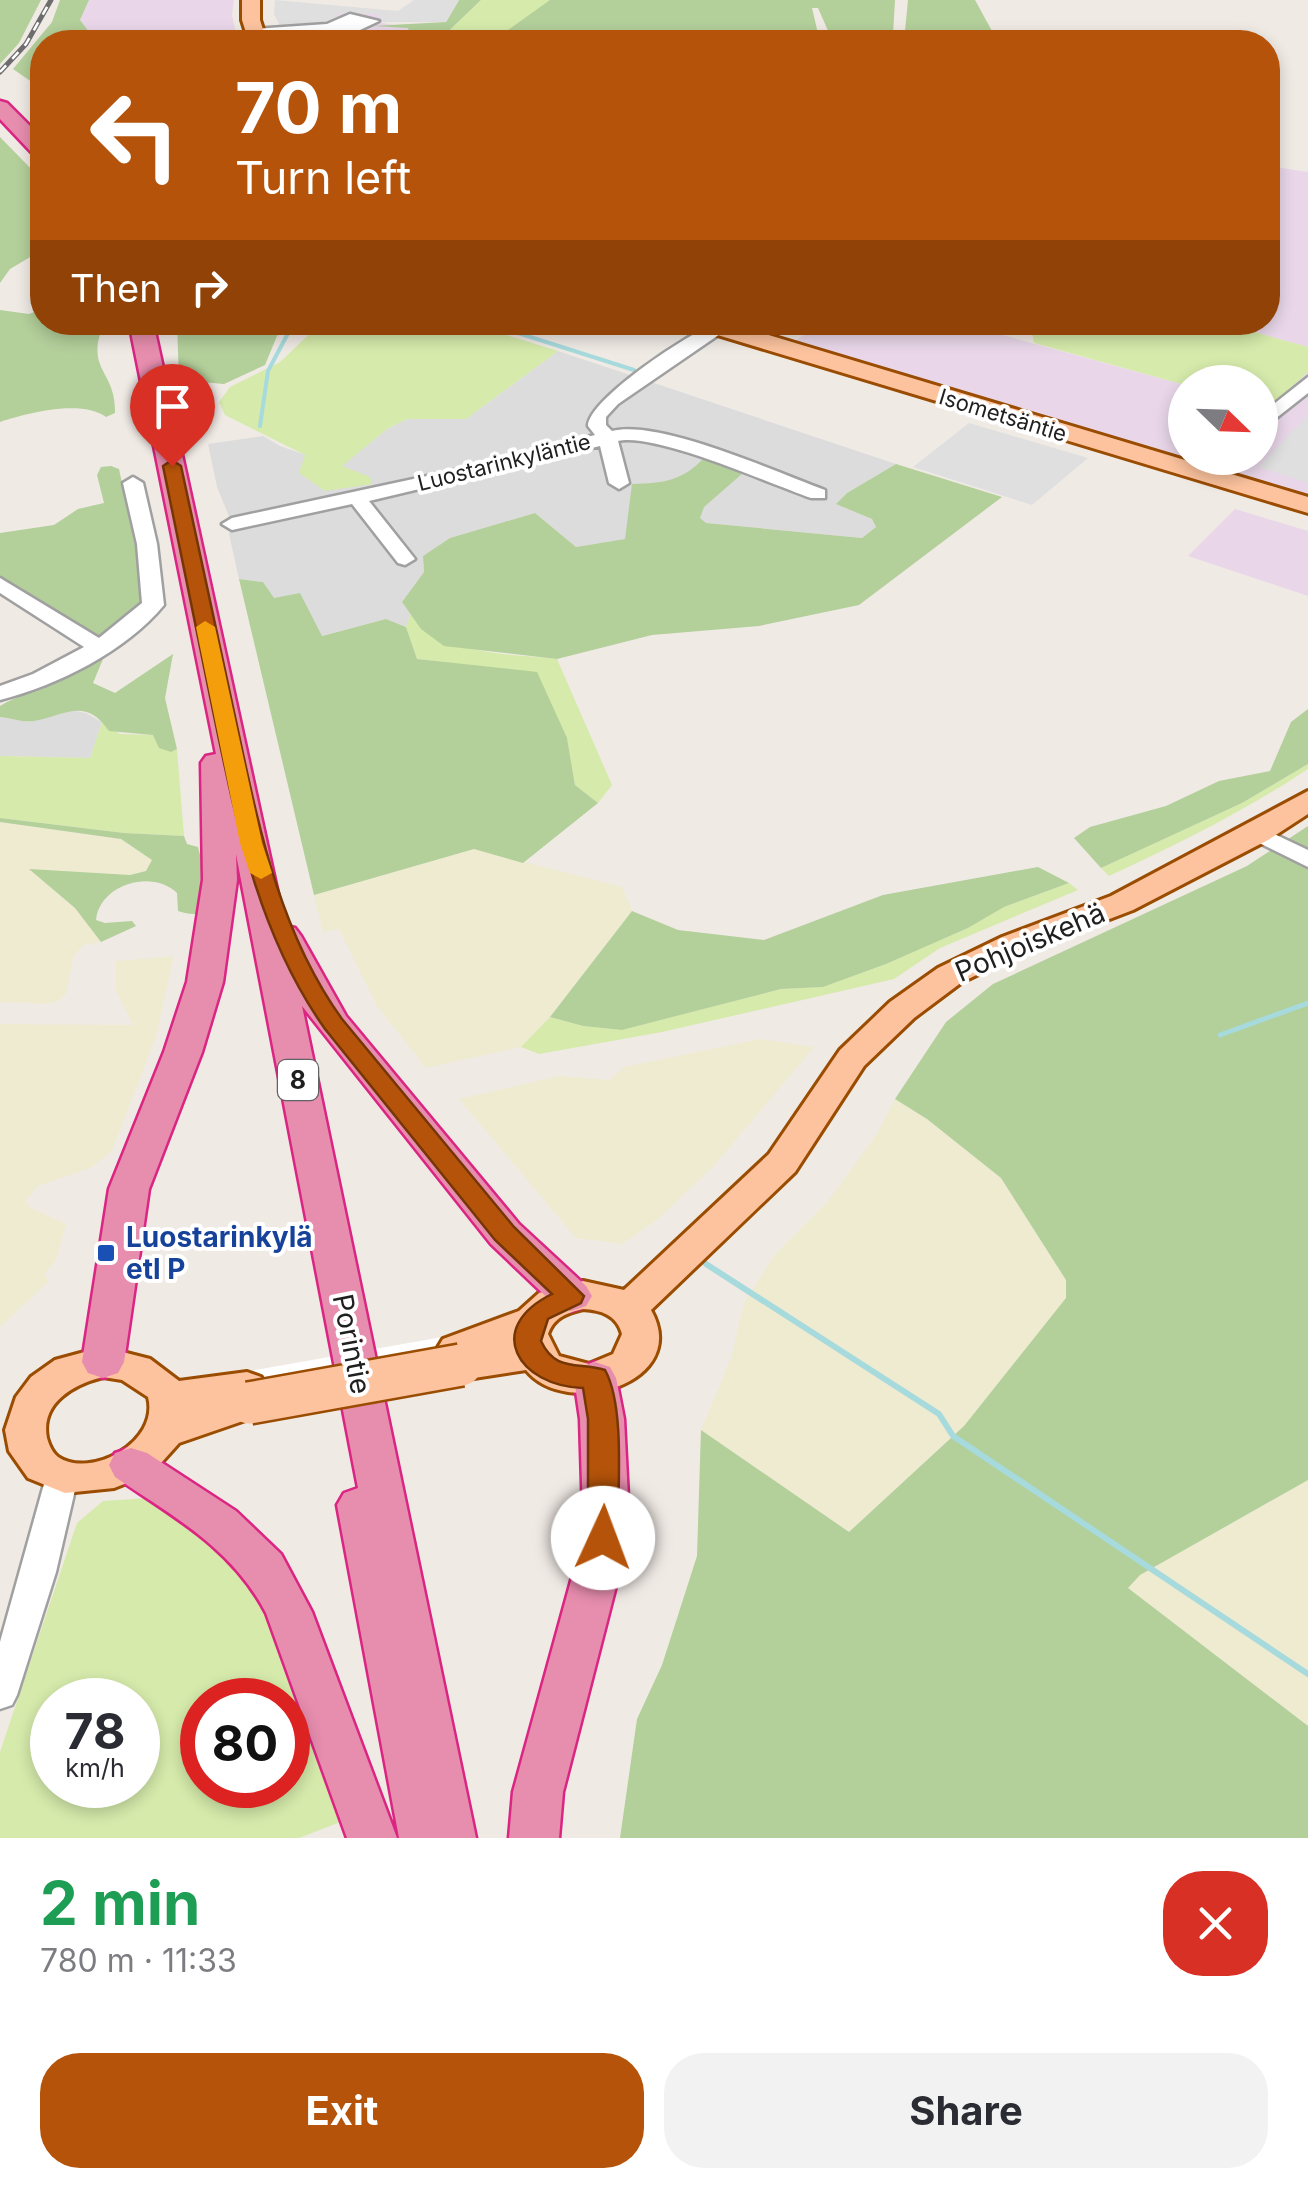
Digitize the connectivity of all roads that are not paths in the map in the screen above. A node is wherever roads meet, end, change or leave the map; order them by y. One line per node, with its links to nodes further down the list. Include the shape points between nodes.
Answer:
1 (251, 0): 3 (main road)
2 (332, 27): 4 (street)
3 (254, 30)
4 (311, 30)
5 (0, 92): 7 (highway)
6 (0, 107): 8 (highway)
7 (30, 127)
8 (30, 130)
9 (128, 335): 28 (highway, Porintie / 8)
10 (144, 335): 31 (highway, Porintie / 8)
11 (696, 335): 15 (street, Luostarinkyläntie, via 611,400 597,416)
12 (741, 335): 16 (main road, Isometsäntie)
13 (1308, 382): 14 (street)
14 (1278, 410)
15 (607, 436): 19 (street); 20 (street, via 654,436); 21 (street, Luostarinkyläntie)
16 (1168, 453)
17 (1238, 475): 22 (main road, Isometsäntie)
18 (133, 482): 26 (street, via 152,606)
19 (619, 484)
20 (818, 494)
21 (356, 498): 23 (street, Luostarinkyläntie); 24 (street)
22 (1308, 505)
23 (232, 524)
24 (405, 558)
25 (0, 584): 26 (street)
26 (97, 646): 27 (street, via 49,677)
27 (0, 693)
28 (218, 762): 36 (highway, via 220,880 205,982 129,1189); 44 (highway, Porintie / 8)
29 (1308, 800): 30 (main road, Pohjoiskehä)
30 (1257, 833): 32 (street); 34 (main road, Pohjoiskehä, via 1122,903 950,975 902,1010 852,1058 782,1163)
31 (251, 843): 33 (highway, via 284,938 314,997 505,1234); 45 (highway, Porintie / 8)
32 (1308, 860)
33 (571, 1296): 34 (main road, via 596,1296); 35 (main road, via 548,1305)
34 (628, 1309): 37 (main road, via 640,1325 638,1353 624,1367)
35 (532, 1338): 37 (main road, via 556,1374); 38 (main road, bridge)
36 (103, 1362): 38 (main road, via 155,1378); 39 (main road, via 45,1380)
37 (595, 1378): 46 (highway, via 606,1517 538,1792)
38 (167, 1415): 40 (main road, via 149,1453)
39 (8, 1420): 41 (main road, via 27,1460)
40 (131, 1465): 41 (main road, via 92,1477); 43 (highway, via 220,1524 265,1566 289,1612)
41 (62, 1476): 42 (street)
42 (0, 1695)
43 (372, 1838)
44 (424, 1838)
45 (451, 1838)
46 (534, 1838)

